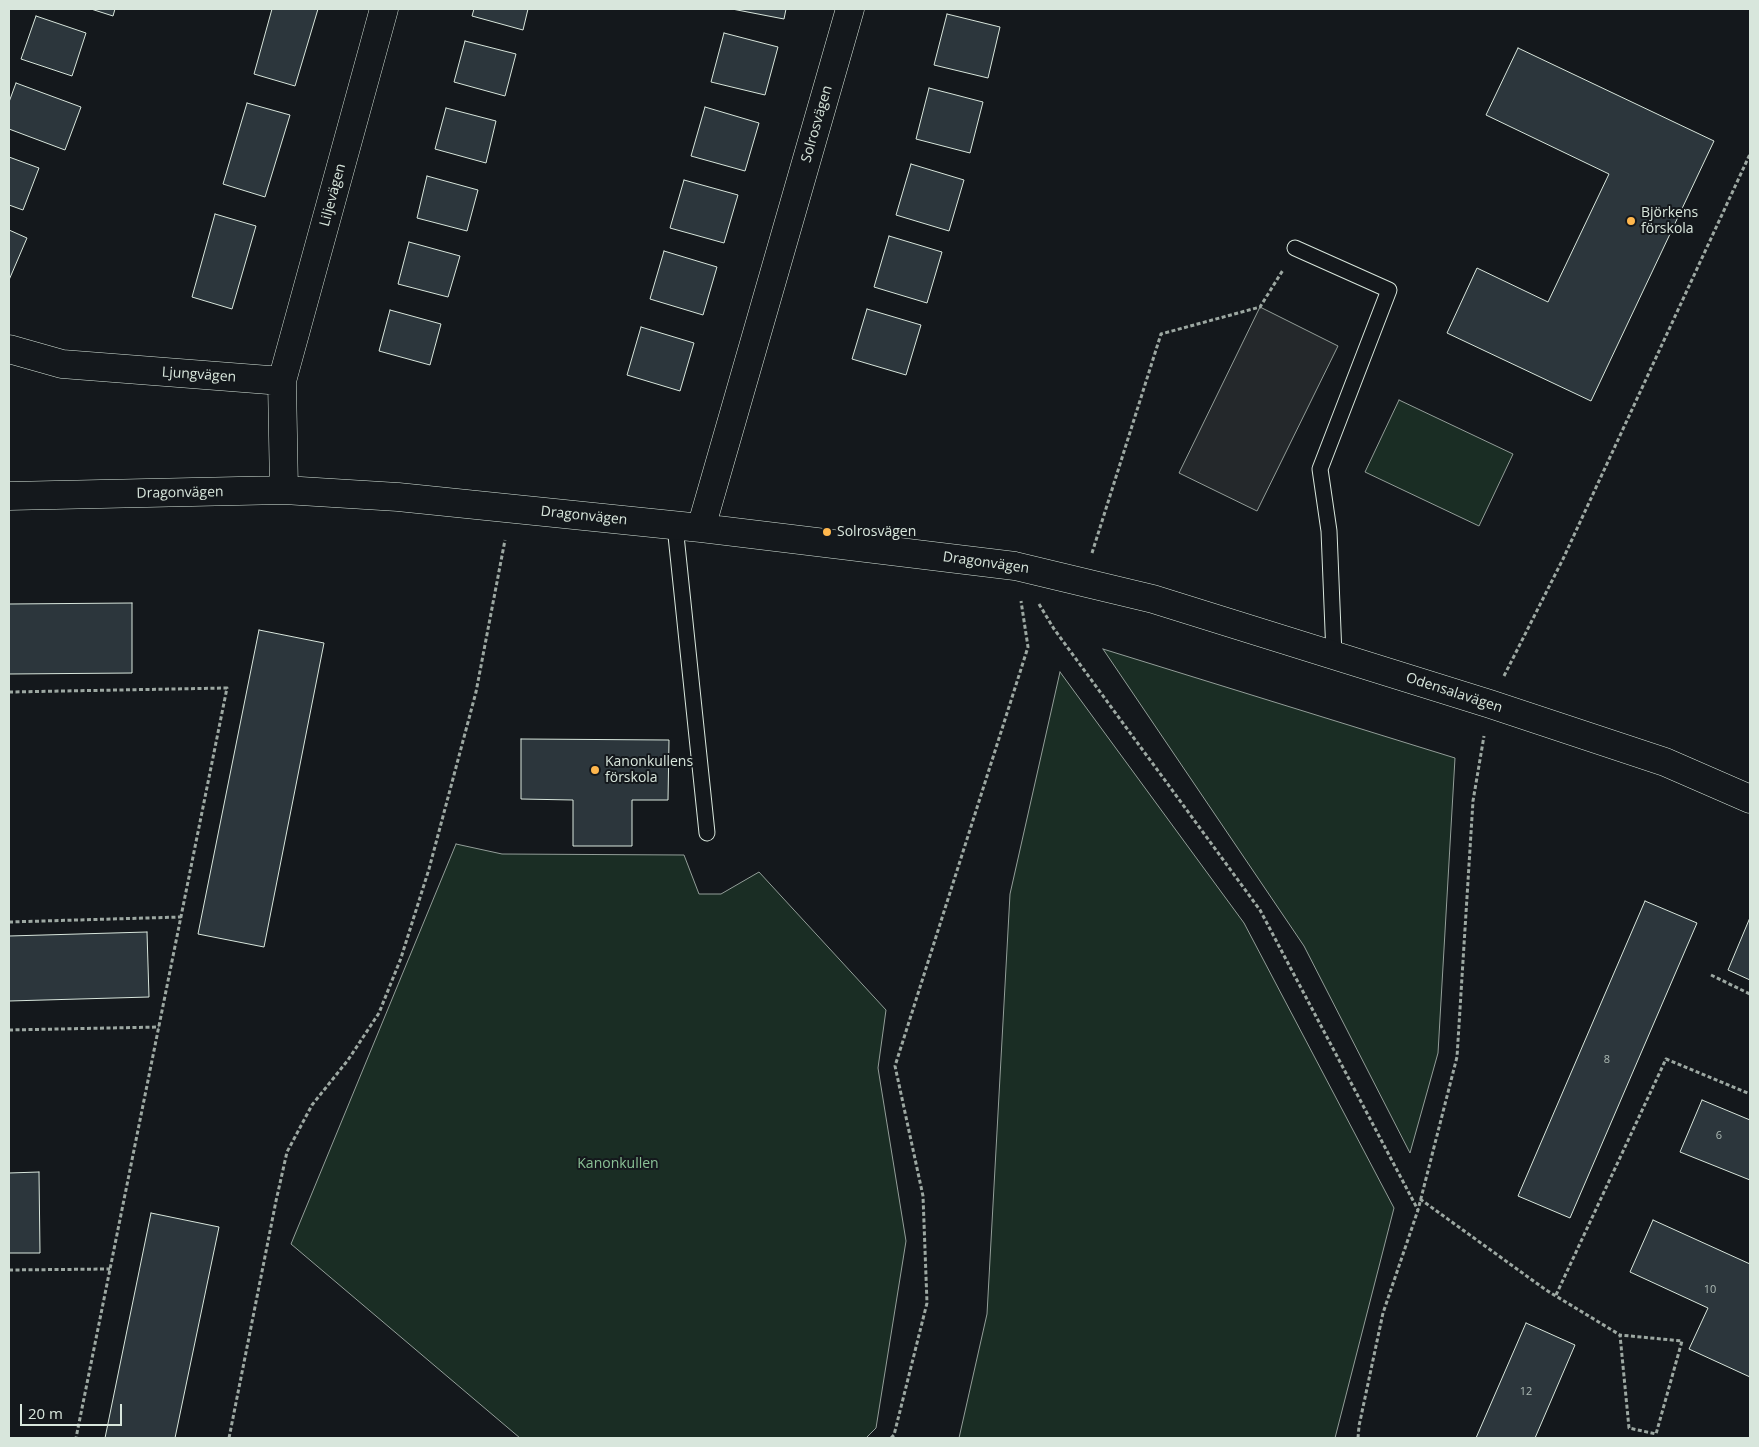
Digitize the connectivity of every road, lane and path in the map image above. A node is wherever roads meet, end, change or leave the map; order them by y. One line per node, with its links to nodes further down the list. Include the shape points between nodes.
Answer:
1 (384, 9): 6 (street, Liljevägen)
2 (850, 9): 10 (street, Solrosvägen)
3 (1750, 154): 16 (path, via 1563,559)
4 (1296, 248): 12 (path, via 1260,308 1161,334); 14 (lane, via 1390,290 1320,469 1329,522)
5 (9, 349): 6 (street, Ljungvägen, via 62,364)
6 (282, 381): 7 (street)
7 (284, 490): 8 (street, Dragonvägen); 9 (street, Dragonvägen)
8 (9, 496)
9 (512, 508): 10 (street, Dragonvägen); 33 (path, via 476,692 429,869 400,958 379,1013 348,1060 312,1105 287,1152)
10 (688, 527): 11 (street, Dragonvägen); 18 (lane)
11 (1015, 566): 12 (street, Dragonvägen); 27 (path, via 1054,629 1260,910); 34 (path, via 1028,647 895,1066 923,1196 927,1302)
12 (1083, 582): 13 (street, Dragonvägen)
13 (1153, 599): 14 (street, Odensalavägen)
14 (1334, 655): 16 (street, Odensalavägen)
15 (9, 692): 19 (path, via 227,688)
16 (1490, 704): 17 (street, Odensalavägen, via 1665,762); 26 (path, via 1473,801 1457,1057)
17 (1750, 799)
18 (707, 833)
19 (181, 917): 20 (path); 23 (path)
20 (9, 922)
21 (1711, 975): 22 (path)
22 (1750, 994)
23 (159, 1027): 24 (path); 28 (path)
24 (9, 1030)
25 (1750, 1094): 30 (path, via 1666,1059)
26 (1420, 1199): 27 (path); 30 (path)
27 (1418, 1210): 35 (path, via 1383,1314)
28 (110, 1268): 29 (path); 32 (path)
29 (9, 1270)
30 (1556, 1295): 31 (path)
31 (1620, 1335): 31 (path, via 1629,1428 1656,1434 1682,1341)
32 (76, 1438)
33 (229, 1438)
34 (891, 1438)
35 (1358, 1438)

